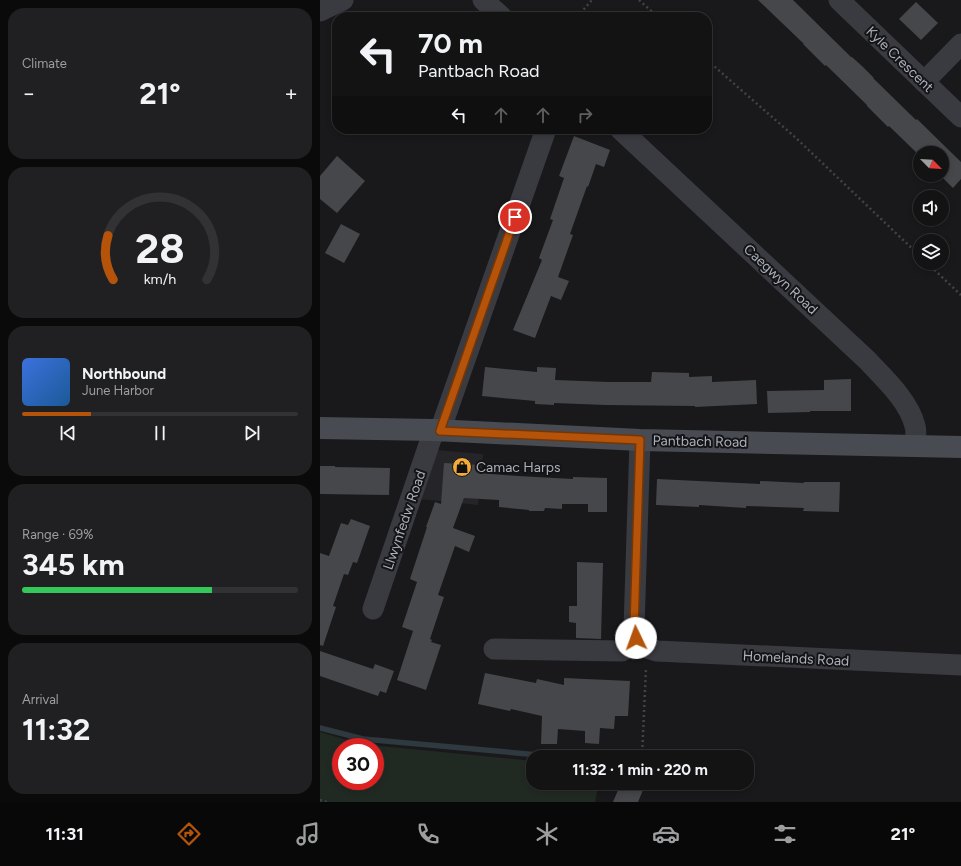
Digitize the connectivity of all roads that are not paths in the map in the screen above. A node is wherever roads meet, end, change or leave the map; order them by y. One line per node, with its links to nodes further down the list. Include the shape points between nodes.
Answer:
1 (343, 0): 4 (street)
2 (484, 0): 5 (street)
3 (839, 0): 7 (street, Kyle Crescent)
4 (320, 11)
5 (497, 12)
6 (961, 44): 7 (street)
7 (924, 82): 8 (street, Kyle Crescent)
8 (961, 117)
9 (544, 134): 12 (street, Llwynfedw Road)
10 (625, 134): 14 (street, Caegwyn Road, via 889,383 912,417 916,428)
11 (320, 428): 12 (street, Pantbach Road)
12 (437, 431): 13 (street, Pantbach Road); 16 (street, Llwynfedw Road)
13 (640, 440): 14 (street, Pantbach Road); 17 (street, via 634,628)
14 (915, 445): 15 (street, Pantbach Road)
15 (961, 447)
16 (373, 609)
17 (636, 638): 18 (street, via 622,652); 19 (street, Homelands Road, via 648,649 657,652)
18 (494, 649)
19 (961, 665)

